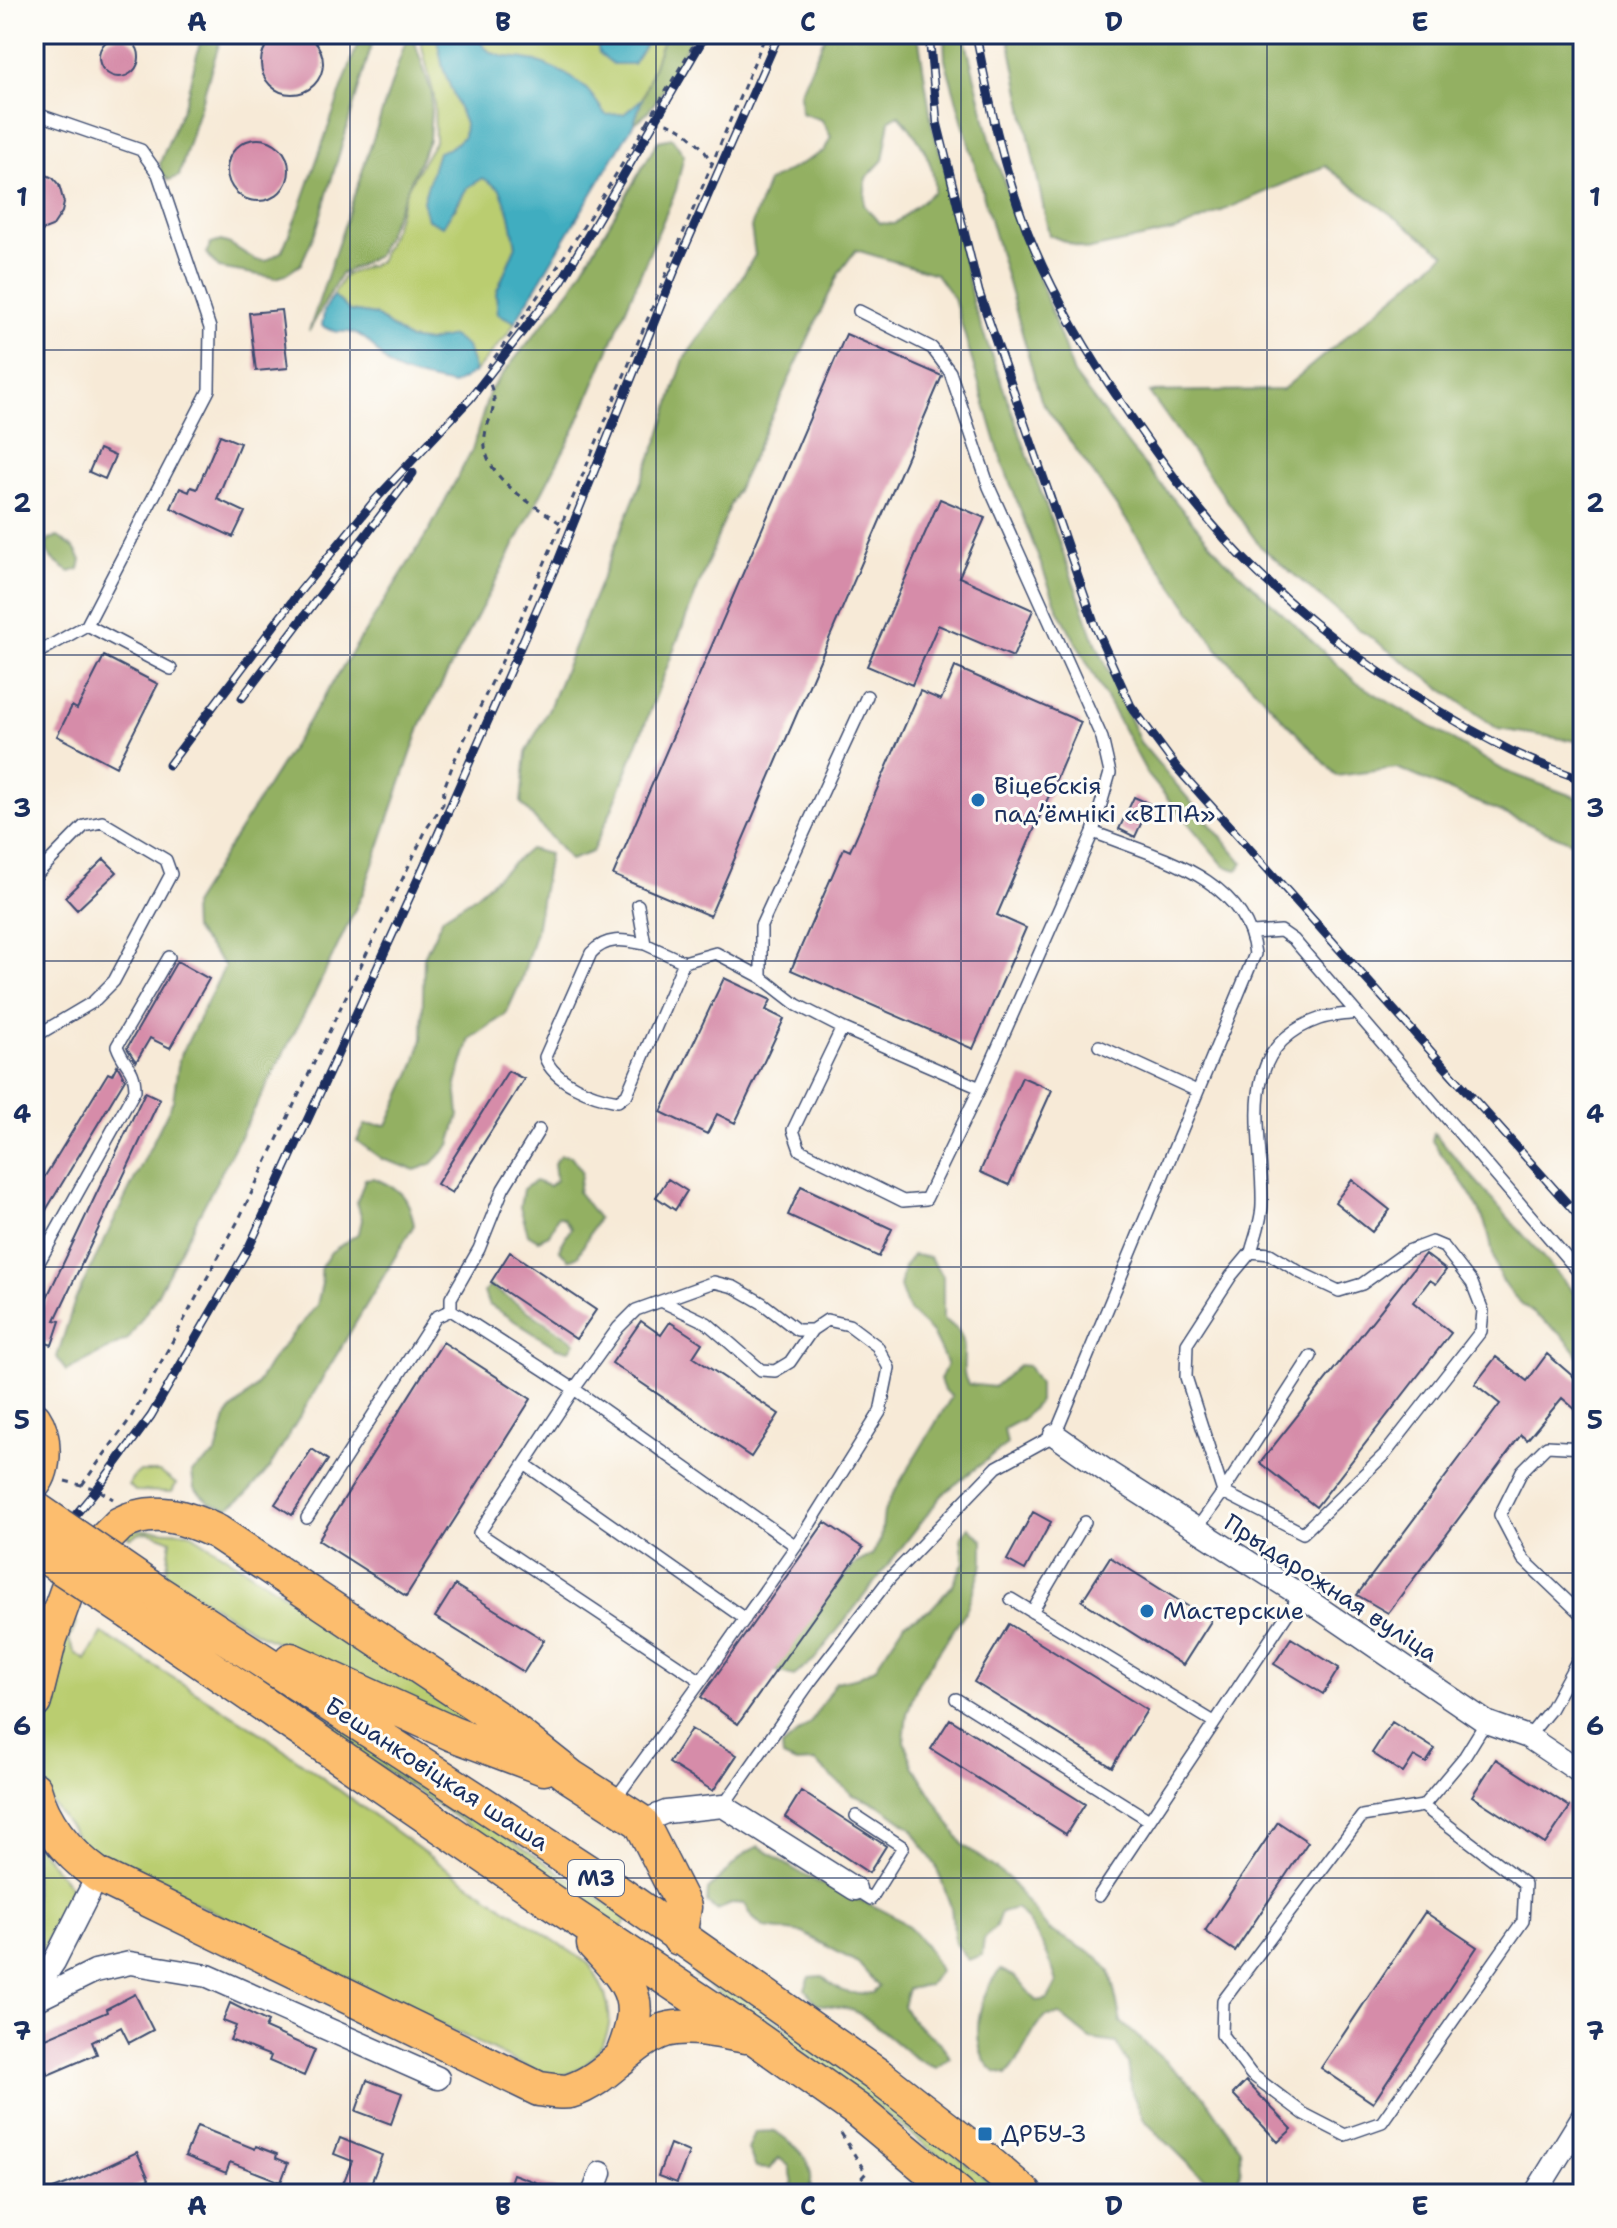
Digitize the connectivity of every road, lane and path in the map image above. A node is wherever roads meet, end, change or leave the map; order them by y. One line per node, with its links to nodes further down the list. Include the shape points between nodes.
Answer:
1 (700, 34): 4 (path)
2 (766, 34): 5 (path)
3 (34, 113): 8 (lane, via 141,150 158,174 210,328 209,390)
4 (647, 123): 5 (path, via 657,121 688,133); 7 (path, via 532,308 486,369 494,400 484,437 492,466 507,485)
5 (712, 164): 7 (path)
6 (859, 311): 12 (lane, via 932,348 950,372 989,487 1102,738 1110,773)
7 (562, 524): 39 (path, via 455,759 443,804 238,1221 130,1419)
8 (87, 625): 9 (lane); 10 (lane)
9 (34, 655)
10 (171, 669)
11 (867, 696): 19 (lane, via 761,926)
12 (1093, 832): 15 (lane, via 1179,865 1211,884 1239,909); 24 (lane)
13 (34, 877): 22 (lane, via 84,826 102,822 166,860 171,874 114,981 93,1002)
14 (638, 905): 16 (lane)
15 (1253, 933): 20 (lane, via 1281,931 1294,940); 25 (lane, via 1255,954)
16 (645, 944): 18 (lane); 18 (lane, via 616,939 591,953 545,1057 558,1077 606,1099 618,1101 627,1094)
17 (169, 957): 28 (lane, via 117,1046 135,1075 135,1090)
18 (684, 962): 19 (lane, via 716,953)
19 (761, 977): 21 (lane, via 797,1005)
20 (1356, 1013): 27 (lane, via 1319,1019 1293,1032 1264,1065 1258,1121 1262,1206); 29 (lane)
21 (842, 1028): 24 (lane); 24 (lane, via 793,1130 800,1150 903,1201 926,1199)
22 (34, 1033)
23 (1099, 1046): 25 (lane)
24 (980, 1088)
25 (1197, 1091): 36 (lane)
26 (539, 1130): 31 (lane, via 503,1189 479,1249 451,1298)
27 (1251, 1252): 41 (lane, via 1187,1344 1186,1377); 41 (lane, via 1270,1254 1339,1291 1362,1284 1408,1251 1432,1242 1444,1247 1472,1283 1483,1311 1481,1331 1385,1454 1303,1533)
28 (34, 1271)
29 (1583, 1277)
30 (661, 1301): 32 (lane, via 714,1282 762,1303 797,1330); 32 (lane, via 707,1323 761,1370 775,1371 790,1362); 34 (lane, via 636,1310 618,1328)
31 (451, 1310): 34 (lane); 43 (lane, via 436,1317)
32 (812, 1330): 46 (lane, via 827,1320 849,1325 877,1346 889,1368 880,1412)
33 (1311, 1356): 41 (lane)
34 (574, 1389): 38 (lane); 46 (lane)
35 (34, 1419): 40 (main road, via 43,1444)
36 (1055, 1435): 45 (street, Прыдарожная вуліца); 66 (lane, via 997,1467 890,1578)
37 (1583, 1448): 52 (lane, via 1547,1446 1522,1471 1500,1515 1523,1559)
38 (526, 1465): 53 (lane); 56 (lane, via 479,1533)
39 (82, 1485): 40 (path); 42 (path)
40 (36, 1489): 50 (main road, Бешанковіцкая шаша / М3, bridge)
41 (1223, 1492): 45 (lane)
42 (140, 1516): 58 (main road, via 120,1524 75,1569); 61 (main road, via 187,1518 217,1532)
43 (307, 1518)
44 (1085, 1522): 51 (lane)
45 (1196, 1530): 48 (street, Прыдарожная вуліца)
46 (796, 1546): 53 (lane)
47 (34, 1549): 50 (main road, Бешанковіцкая шаша / М3, bridge)
48 (1300, 1595): 59 (lane); 60 (street, Прыдарожная вуліца)
49 (1011, 1599): 51 (lane)
50 (141, 1601): 54 (main road, Бешанковіцкая шаша / М3); 74 (main road, Бешанковіцкая шаша / М3)
51 (1032, 1612): 59 (lane)
52 (1583, 1616)
53 (745, 1619): 56 (lane)
54 (218, 1630): 61 (main road); 75 (main road, Бешанковіцкая шаша / М3, via 600,1880)
55 (1583, 1650): 62 (lane, via 1550,1710)
56 (701, 1681): 65 (lane)
57 (956, 1699): 69 (lane)
58 (34, 1702)
59 (1214, 1722): 69 (lane)
60 (1486, 1722): 62 (street, Прыдарожная вуліца); 67 (lane)
61 (491, 1733): 65 (main road)
62 (1528, 1737): 63 (street, Прыдарожная вуліца)
63 (1583, 1774)
64 (34, 1789): 71 (main road, via 53,1831)
65 (612, 1802): 70 (main road)
66 (723, 1806): 70 (street, via 666,1812); 72 (street)
67 (1423, 1806): 67 (lane, via 1525,1884 1523,1921 1382,2122 1345,2135 1304,2114 1251,2074 1222,2035 1223,2001 1362,1816)
68 (856, 1816): 72 (lane, via 903,1847 871,1899)
69 (1149, 1820): 73 (lane)
70 (641, 1822): 75 (main road, via 684,1907)
71 (98, 1875): 77 (street); 80 (main road, via 539,2089 567,2092 605,2074)
72 (855, 1889)
73 (1099, 1896)
74 (555, 1904): 76 (main road, Бешанковіцкая шаша / М3); 80 (main road, via 618,1970 635,1999)
75 (679, 1938): 76 (street); 86 (main road, Бешанковіцкая шаша / М3, via 880,2077)
76 (657, 1973): 79 (main road, Бешанковіцкая шаша / М3)
77 (34, 1992)
78 (34, 2001): 81 (street, via 95,1971 130,1963 208,1976)
79 (754, 2037): 80 (main road, via 686,2027 664,2031); 85 (main road, Бешанковіцкая шаша / М3, via 857,2110)
80 (621, 2059)
81 (438, 2078)
82 (1583, 2116): 87 (street)
83 (841, 2133): 84 (path, via 866,2173)
84 (846, 2194)
85 (958, 2194)
86 (1025, 2194)
87 (1535, 2194)

